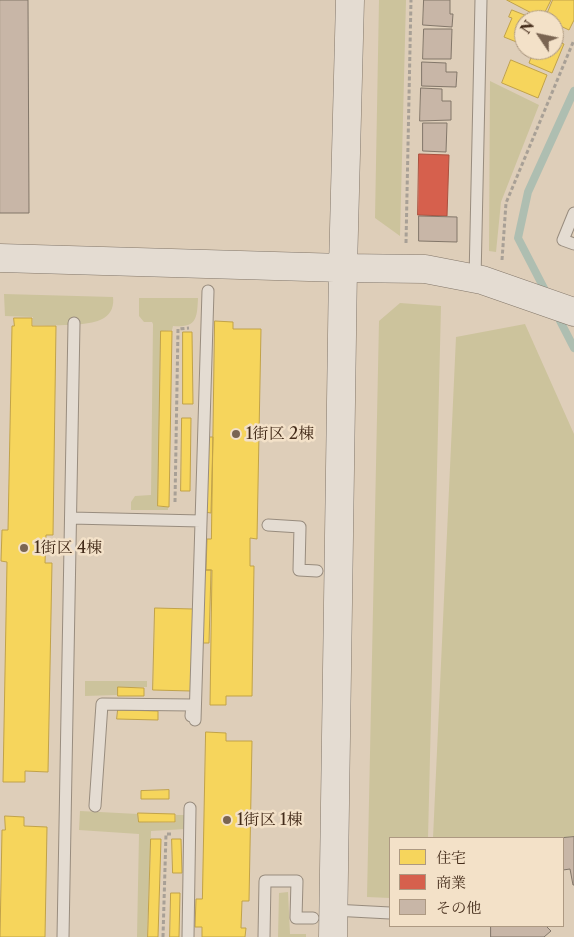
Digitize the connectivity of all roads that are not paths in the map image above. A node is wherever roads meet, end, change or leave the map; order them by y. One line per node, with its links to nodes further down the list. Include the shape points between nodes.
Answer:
1 (350, 0): 6 (street)
2 (481, 0): 7 (lane)
3 (574, 213): 4 (lane, via 563,240)
4 (574, 244)
5 (0, 258): 6 (street)
6 (343, 268): 7 (street, via 425,269); 14 (street)
7 (475, 278): 9 (street)
8 (208, 291): 12 (lane)
9 (570, 311)
10 (74, 322): 11 (lane)
11 (71, 518): 12 (lane); 19 (lane)
12 (201, 520): 15 (lane, via 193,720 192,705 102,704)
13 (268, 525): 14 (lane, via 300,527 299,570)
14 (324, 572): 18 (street)
15 (95, 806)
16 (190, 808): 20 (lane)
17 (389, 913): 18 (lane)
18 (323, 914): 21 (lane, via 296,918 297,881 265,881); 22 (street)
19 (63, 937)
20 (188, 937)
21 (264, 937)
22 (333, 937)

